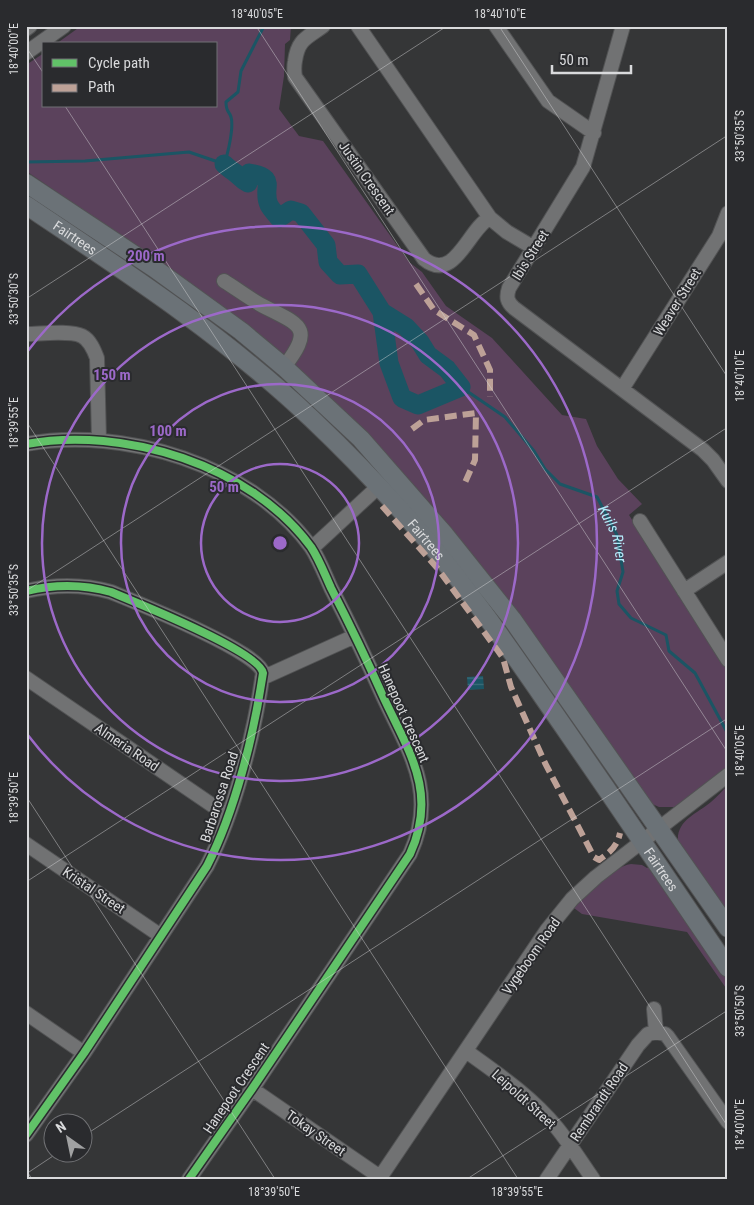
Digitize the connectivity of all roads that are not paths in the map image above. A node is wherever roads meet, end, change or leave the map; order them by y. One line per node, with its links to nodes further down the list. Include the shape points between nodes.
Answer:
1 (30, 26): 7 (street)
2 (64, 26): 8 (street)
3 (323, 26): 13 (street, Justin Crescent, via 297,47 295,77 424,259 434,265 446,263 464,250 484,221)
4 (358, 26): 13 (street)
5 (496, 26): 9 (street, via 548,101)
6 (623, 26): 9 (street, Ibis Street)
7 (26, 29)
8 (26, 53)
9 (594, 133): 14 (street, Ibis Street, via 583,167)
10 (26, 183): 17 (main road, Fairtrees, via 154,268 241,331)
11 (26, 205): 22 (main road, Fairtrees, via 214,335 314,420)
12 (728, 213): 18 (street, Weaver Street, via 719,236)
13 (490, 218): 14 (street)
14 (534, 248): 18 (street, Ibis Street, via 509,288 507,298 510,304)
15 (224, 281): 17 (street, via 262,306 291,319 297,326 301,343)
16 (26, 334): 19 (street, via 83,336 94,350 97,358)
17 (284, 367): 34 (main road, Fairtrees, via 361,438 451,542 512,619)
18 (622, 389): 21 (street, Ibis Street, via 703,450)
19 (98, 440): 20 (street, Hanepoot Crescent, via 69,439); 24 (street, Hanepoot Crescent, via 157,451 215,471 241,484 267,502)
20 (26, 444)
21 (728, 481)
22 (378, 487): 24 (street); 35 (main road, Fairtrees, via 425,538 464,588)
23 (640, 521): 27 (street)
24 (312, 548): 28 (street, Hanepoot Crescent)
25 (728, 562): 27 (street)
26 (26, 591): 31 (street, via 52,586 79,586 111,592 243,653 263,669)
27 (684, 591): 29 (street)
28 (355, 636): 31 (street); 45 (street, Hanepoot Crescent, via 417,770 421,801 418,832 410,854)
29 (728, 660)
30 (26, 678): 33 (street, Almeria Road)
31 (262, 678): 33 (street, Barbarossa Road, via 244,764)
32 (728, 775): 34 (street, Vygeboom Road)
33 (228, 816): 38 (street, Barbarossa Road, via 207,866)
34 (658, 828): 35 (street, Vygeboom Road); 37 (main road, Fairtrees)
35 (642, 841): 39 (main road, Fairtrees); 43 (street, Vygeboom Road, via 596,877 564,908)
36 (26, 844): 38 (street, Kristal Street)
37 (728, 928)
38 (161, 936): 44 (street, Barbarossa Road)
39 (728, 968)
40 (654, 1009): 42 (street)
41 (26, 1013): 44 (street)
42 (656, 1032): 46 (street, via 668,1037); 48 (street, Rembrandt Road, via 648,1034 638,1045)
43 (466, 1051): 48 (street, Leipoldt Street, via 514,1086); 49 (street, Vygeboom Road)
44 (84, 1053): 47 (street, Barbarossa Road)
45 (252, 1089): 49 (street, Tokay Street); 50 (street, Hanepoot Crescent)
46 (728, 1122)
47 (26, 1135)
48 (570, 1145): 51 (street, Rembrandt Road); 52 (street, Leipoldt Street)
49 (379, 1178)
50 (189, 1179)
51 (547, 1179)
52 (593, 1179)

